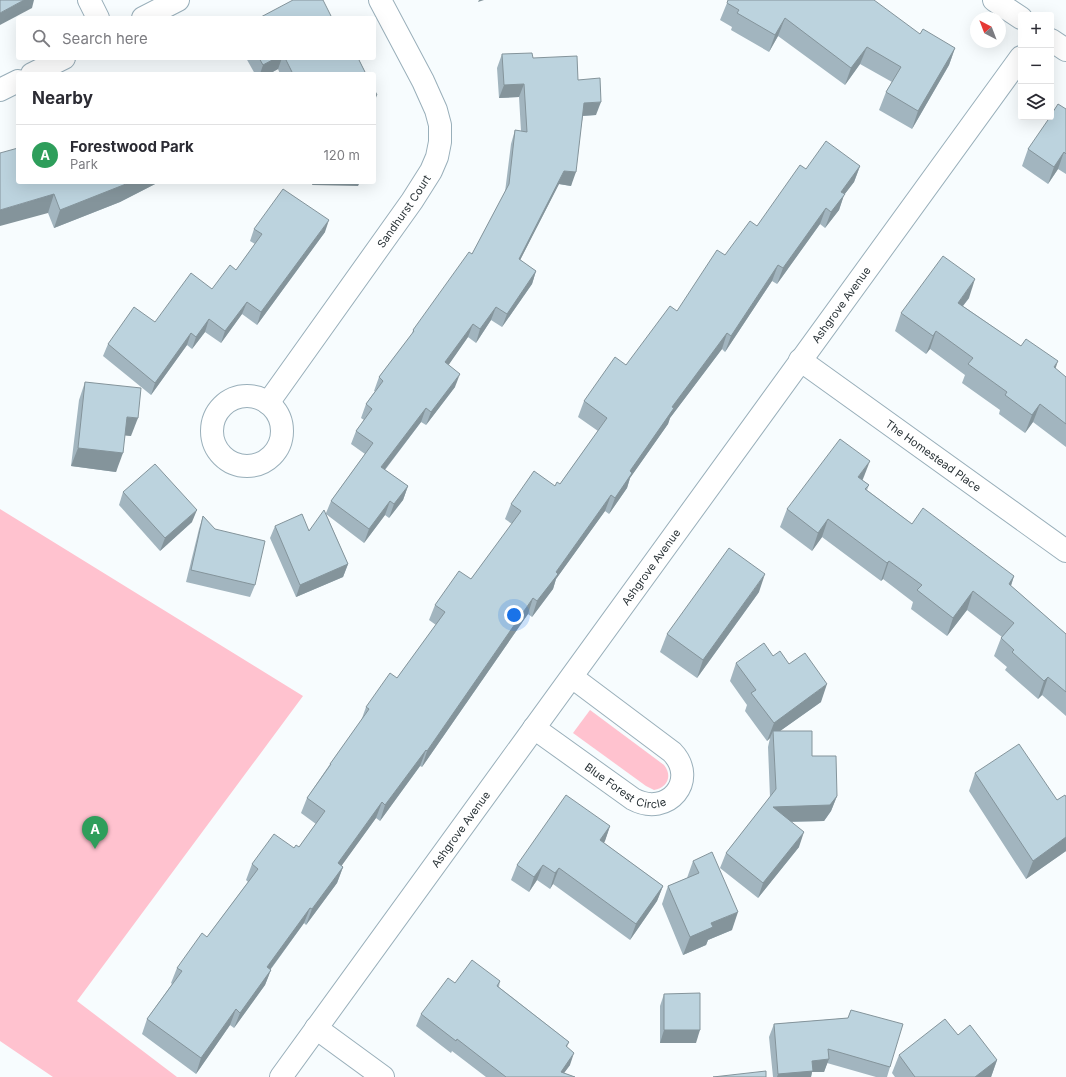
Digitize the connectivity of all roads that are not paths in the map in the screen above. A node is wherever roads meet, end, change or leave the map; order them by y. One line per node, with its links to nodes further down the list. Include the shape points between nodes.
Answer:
1 (89, 0): 5 (street)
2 (178, 0): 6 (street)
3 (380, 0): 16 (street, Sandhurst Court, via 436,110 440,125 437,157 412,201)
4 (994, 0): 7 (street)
5 (97, 16)
6 (147, 16)
7 (1018, 16)
8 (1054, 42): 9 (street)
9 (1066, 50)
10 (60, 60): 12 (street)
11 (1018, 61): 15 (street, Ashgrove Avenue)
12 (36, 72)
13 (16, 82): 14 (street)
14 (0, 90)
15 (800, 360): 17 (street, The Homestead Place); 18 (street, Ashgrove Avenue)
16 (268, 402)
17 (1066, 552)
18 (572, 677): 19 (street, Ashgrove Avenue); 19 (street, Blue Forest Circle, via 678,758 683,774 676,793 660,804 642,804)
19 (534, 728): 20 (street, Ashgrove Avenue)
20 (316, 1028): 21 (street, Ashgrove Avenue); 22 (street)
21 (281, 1077)
22 (383, 1077)

